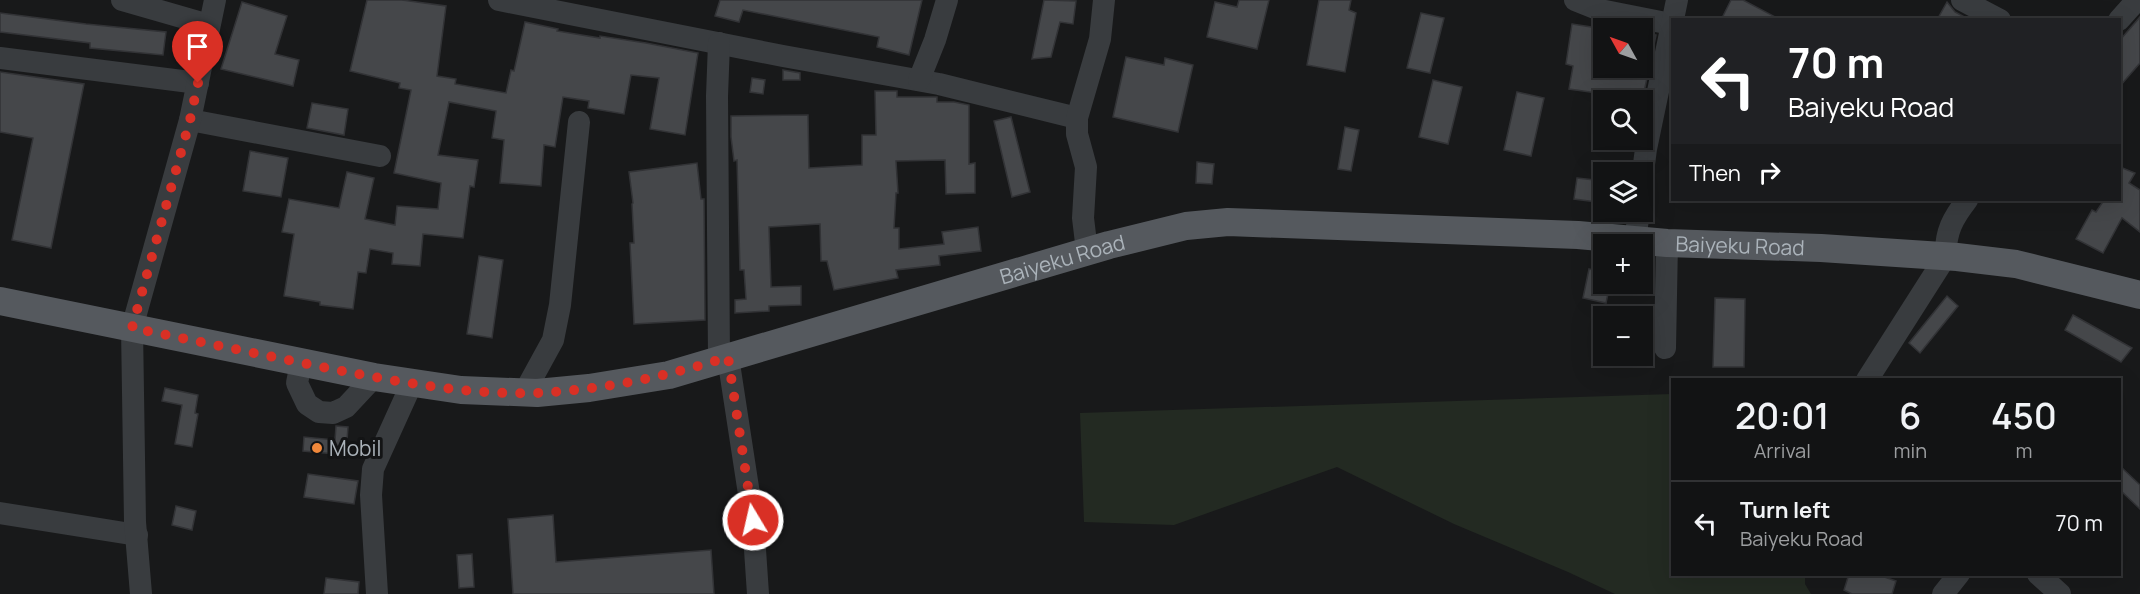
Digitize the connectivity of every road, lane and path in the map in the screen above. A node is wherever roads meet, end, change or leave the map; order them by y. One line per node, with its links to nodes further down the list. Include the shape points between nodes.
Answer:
1 (122, 0): 14 (street)
2 (215, 0): 14 (street)
3 (500, 0): 15 (street)
4 (947, 0): 17 (street)
5 (1104, 0): 19 (street, via 1100,39)
6 (1575, 0): 13 (street, via 1600,10)
7 (1677, 0): 10 (street)
8 (1962, 0): 11 (street)
9 (2137, 0): 12 (street)
10 (1672, 18)
11 (1996, 18)
12 (2121, 18)
13 (1671, 24): 23 (street)
14 (209, 25): 18 (street)
15 (719, 43): 17 (street); 34 (street, via 717,130)
16 (0, 58): 18 (street)
17 (919, 80): 19 (street)
18 (198, 83): 20 (street)
19 (1077, 118): 28 (street, via 1086,167 1083,218)
20 (190, 120): 22 (street); 32 (street)
21 (579, 122): 39 (street, via 553,340)
22 (380, 156)
23 (1644, 162)
24 (1966, 201): 29 (street, via 1954,216)
25 (1593, 236): 28 (main road, Baiyeku Road, via 1228,222 1186,226)
26 (1653, 242): 27 (main road, Baiyeku Road)
27 (1667, 243): 29 (main road, Baiyeku Road); 33 (street)
28 (1087, 251): 34 (main road, Baiyeku Road)
29 (1946, 256): 30 (main road, Baiyeku Road, via 2016,264); 37 (street)
30 (2140, 295)
31 (0, 301): 32 (main road, Baiyeku Road)
32 (132, 328): 35 (main road, Baiyeku Road); 41 (street)
33 (1665, 348)
34 (724, 358): 39 (main road, Baiyeku Road, via 669,375 612,385); 46 (street, via 753,520)
35 (301, 363): 36 (main road, Baiyeku Road); 36 (street, via 297,383 307,404 319,412 333,413 346,407)
36 (374, 377): 38 (main road, Baiyeku Road)
37 (1868, 378)
38 (412, 383): 39 (main road, Baiyeku Road); 45 (street, via 373,470)
39 (524, 393)
40 (0, 513): 41 (street)
41 (137, 535): 44 (street)
42 (1957, 576): 47 (street)
43 (2040, 576): 48 (street)
44 (141, 594)
45 (377, 594)
46 (758, 594)
47 (1943, 594)
48 (2060, 594)

